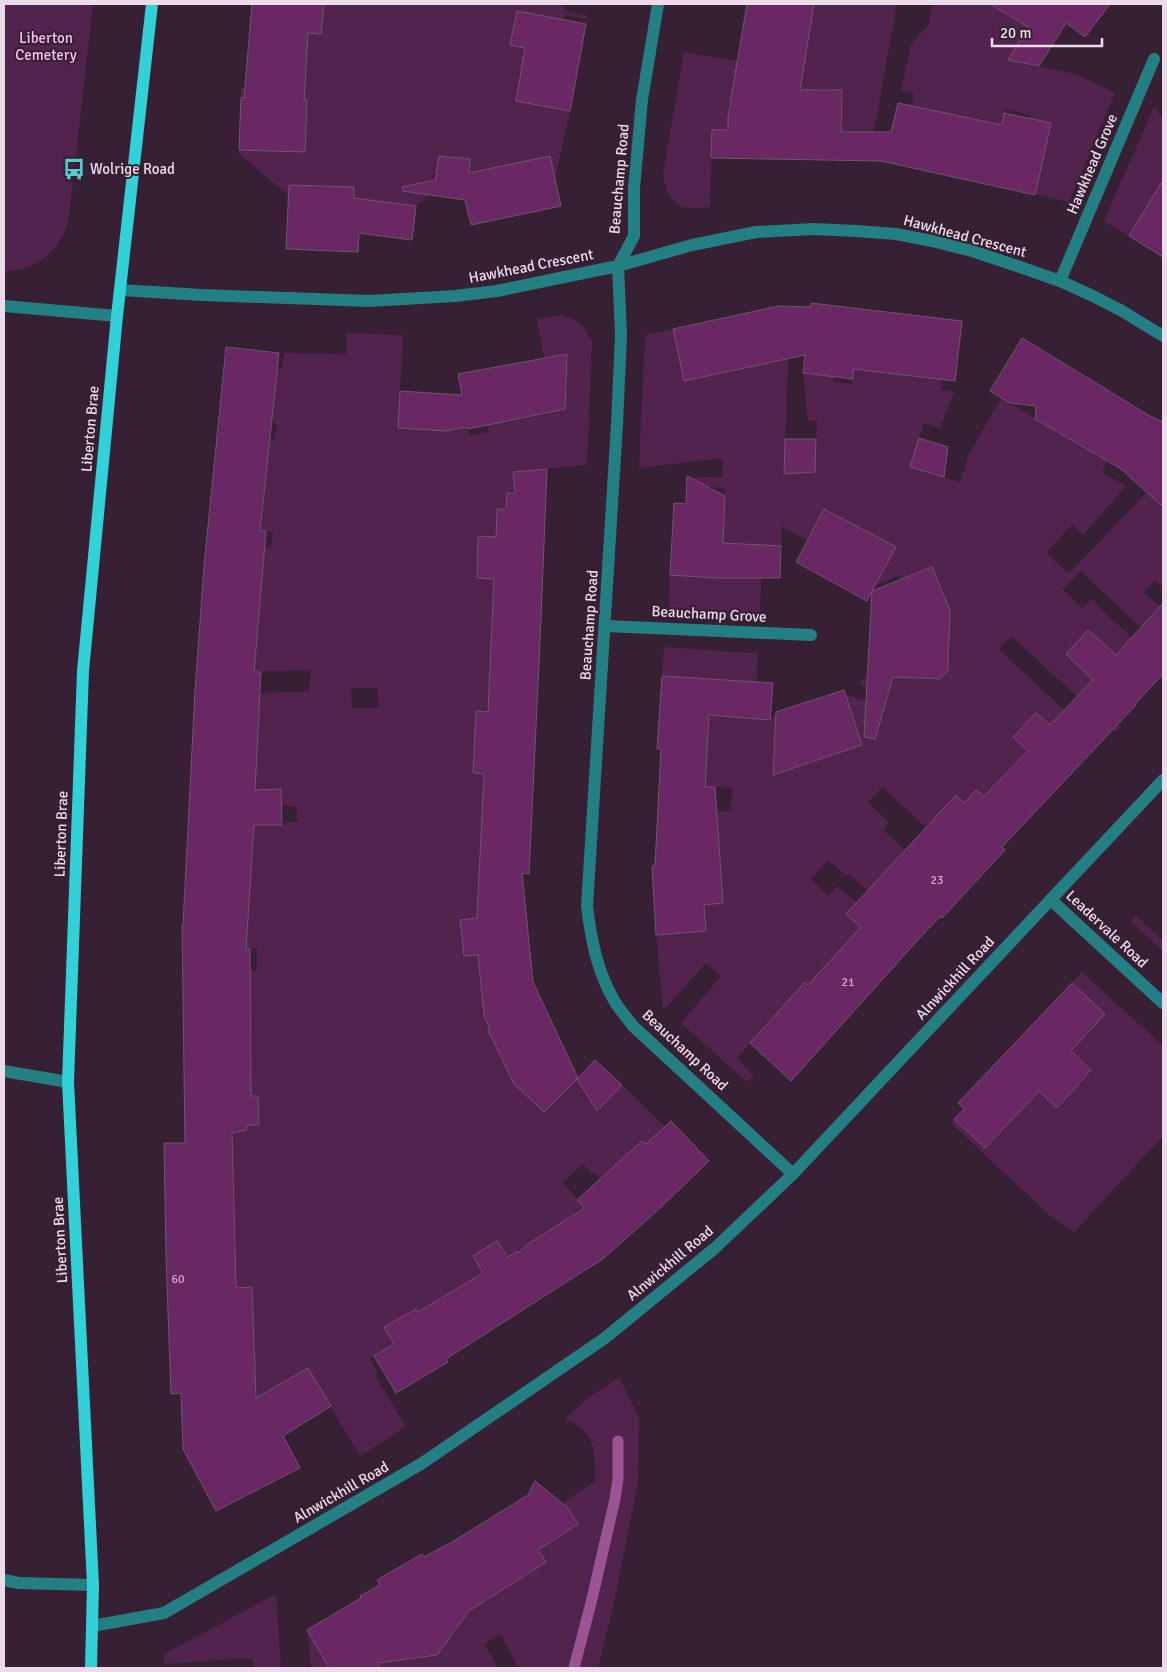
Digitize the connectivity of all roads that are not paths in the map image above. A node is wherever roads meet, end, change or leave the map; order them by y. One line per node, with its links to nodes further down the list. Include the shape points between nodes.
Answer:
1 (152, 4): 6 (main road, Liberton Brae)
2 (658, 4): 4 (street, Beauchamp Road, via 642,100 634,188 634,236)
3 (1154, 59): 5 (street, Hawkhead Grove)
4 (618, 266): 5 (street, Hawkhead Crescent, via 692,245 756,232 814,229 896,234 932,241); 6 (street, Hawkhead Crescent, via 497,291 420,298 292,298); 10 (street, Beauchamp Road, via 621,335)
5 (1060, 281): 9 (street, Hawkhead Crescent)
6 (120, 290): 8 (main road, Liberton Brae)
7 (4, 306): 8 (street)
8 (117, 316): 16 (main road, Liberton Brae, via 83,671)
9 (1163, 336)
10 (605, 626): 11 (street, Beauchamp Grove); 17 (street, Beauchamp Road, via 587,906 599,970 615,1002 634,1026)
11 (811, 635)
12 (1163, 780): 13 (street, Alnwickhill Road)
13 (1051, 900): 14 (street, Leadervale Road); 17 (street, Alnwickhill Road)
14 (1163, 1003)
15 (4, 1072): 16 (street)
16 (68, 1082): 19 (main road, Liberton Brae)
17 (793, 1174): 20 (street, Alnwickhill Road, via 715,1248 605,1338 421,1464 164,1613)
18 (4, 1580): 19 (street)
19 (93, 1585): 20 (main road, Liberton Brae)
20 (92, 1626): 21 (main road, Liberton Brae)
21 (91, 1668)

